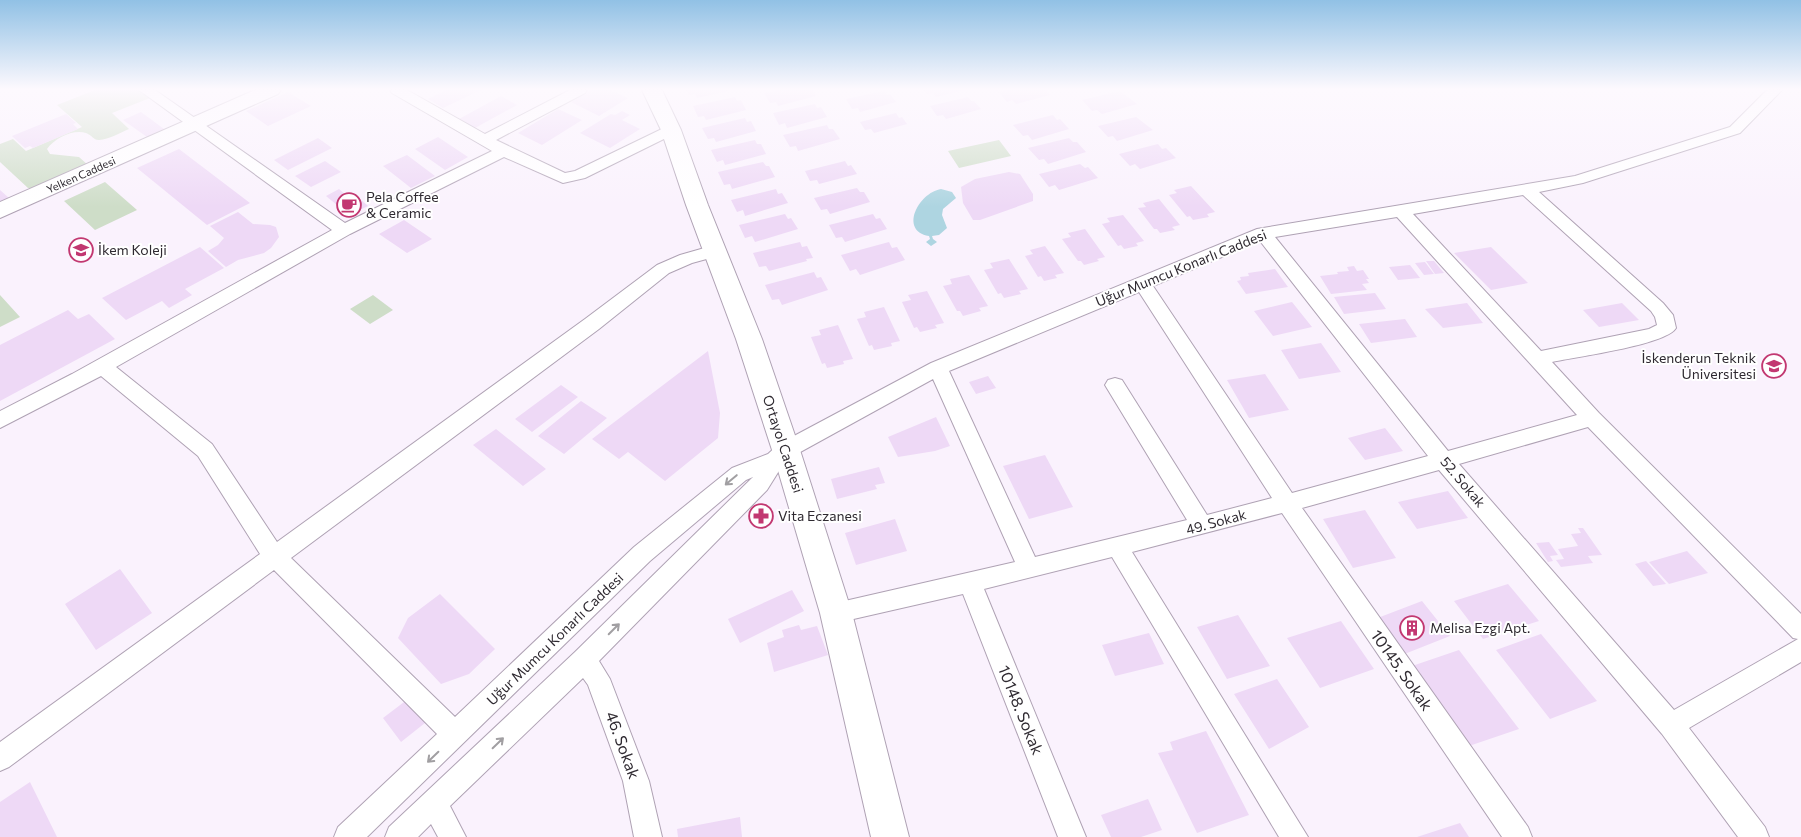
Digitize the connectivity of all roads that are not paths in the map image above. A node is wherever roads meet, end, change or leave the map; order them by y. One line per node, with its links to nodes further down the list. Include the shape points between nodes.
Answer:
1 (183, 129): 10 (street, Yelken Caddesi)
2 (201, 129): 12 (street)
3 (468, 129): 7 (street)
4 (506, 129): 7 (street)
5 (1735, 129): 9 (street, Uğur Mumcu Konarlı Caddesi, via 1577,180)
6 (671, 130): 8 (street, via 579,175 563,178); 14 (street, Ortayol Caddesi)
7 (485, 140): 8 (street)
8 (504, 151): 12 (street)
9 (1526, 189): 11 (street, Uğur Mumcu Konarlı Caddesi); 16 (street, via 1657,307 1667,328 1654,335)
10 (0, 211)
11 (1401, 211): 13 (street, Uğur Mumcu Konarlı Caddesi); 16 (street)
12 (344, 230): 17 (street)
13 (1263, 233): 15 (street, Uğur Mumcu Konarlı Caddesi); 23 (street, 52. Sokak)
14 (715, 251): 22 (street, Ortayol Caddesi, via 749,339); 27 (street, via 663,269)
15 (1142, 283): 18 (street, Uğur Mumcu Konarlı Caddesi); 24 (street, 10145. Sokak)
16 (1538, 358): 20 (street)
17 (102, 366): 21 (street); 27 (street, via 205,450)
18 (938, 368): 22 (street, Uğur Mumcu Konarlı Caddesi); 28 (street)
19 (1115, 385): 25 (street)
20 (1592, 418): 23 (street, 49. Sokak); 31 (street)
21 (0, 420)
22 (781, 455): 30 (street, Ortayol Caddesi); 33 (street, Uğur Mumcu Konarlı Caddesi, one-way to 22, via 760,484); 35 (street, Uğur Mumcu Konarlı Caddesi, one-way to 35, via 739,474 642,554)
23 (1444, 461): 24 (street, 49. Sokak); 34 (street, 52. Sokak)
24 (1287, 503): 25 (street, 49. Sokak); 45 (street, 10145. Sokak)
25 (1202, 526): 26 (street, 49. Sokak)
26 (1118, 548): 28 (street, 49. Sokak); 44 (street)
27 (273, 555): 35 (street); 36 (street)
28 (1030, 569): 29 (street, 49. Sokak)
29 (970, 583): 30 (street, 49. Sokak); 43 (street, 10148. Sokak)
30 (836, 613): 42 (street, Ortayol Caddesi)
31 (1801, 630)
32 (1801, 649): 34 (street)
33 (584, 660): 37 (street, Uğur Mumcu Konarlı Caddesi, one-way to 33); 41 (street, 46. Sokak, via 598,679 636,781)
34 (1671, 725): 46 (street, 52. Sokak)
35 (456, 735): 38 (street, Uğur Mumcu Konarlı Caddesi, one-way to 38)
36 (0, 758)
37 (435, 804): 39 (street, Uğur Mumcu Konarlı Caddesi); 40 (street)
38 (348, 837)
39 (400, 837)
40 (452, 837)
41 (648, 837)
42 (890, 837)
43 (1072, 837)
44 (1294, 837)
45 (1518, 837)
46 (1755, 837)

